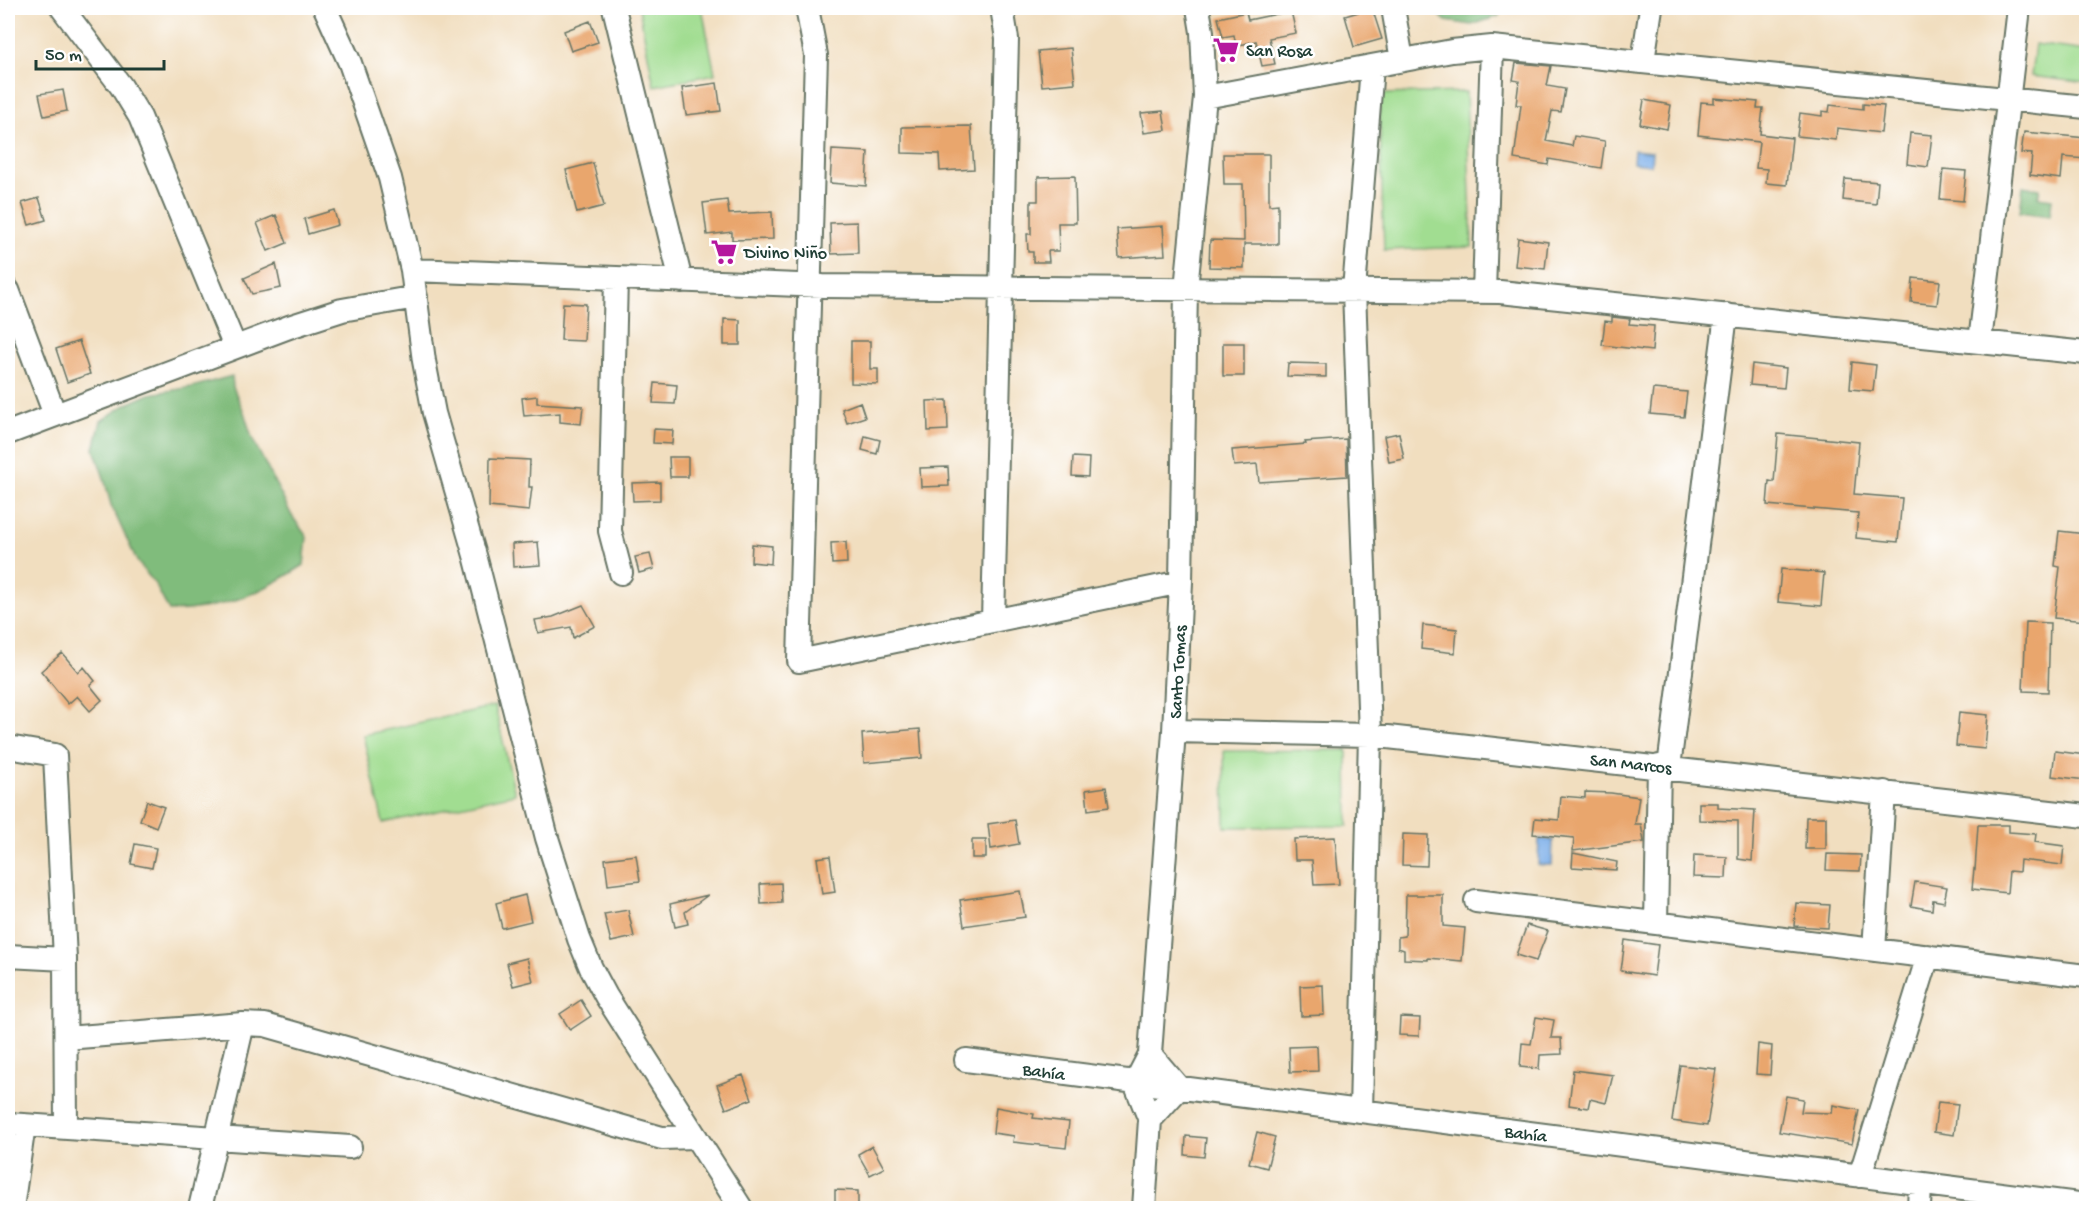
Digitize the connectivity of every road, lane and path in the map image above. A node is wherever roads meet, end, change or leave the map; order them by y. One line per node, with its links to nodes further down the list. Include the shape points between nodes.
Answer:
1 (62, 8): 29 (street, via 140,117)
2 (325, 8): 17 (street, via 350,63 390,178)
3 (614, 8): 19 (street)
4 (807, 8): 20 (street, via 816,55)
5 (1002, 8): 21 (street, via 1007,39)
6 (1198, 8): 14 (street, Santo Tomas)
7 (1393, 8): 11 (street)
8 (1651, 8): 12 (street)
9 (2019, 8): 15 (street)
10 (1492, 47): 11 (street); 12 (street); 25 (street)
11 (1402, 60): 13 (street)
12 (1643, 61): 15 (street)
13 (1372, 67): 14 (street); 24 (street)
14 (1205, 97): 22 (street, Santo Tomas)
15 (2008, 99): 16 (street); 28 (street)
16 (2086, 108)
17 (412, 270): 18 (street); 26 (street)
18 (616, 278): 19 (street); 33 (street, via 610,531)
19 (681, 281): 20 (street)
20 (810, 286): 21 (street); 35 (street, via 799,661)
21 (1000, 288): 22 (street); 35 (street)
22 (1186, 289): 24 (street); 34 (street, Santo Tomas)
23 (8, 290): 31 (street)
24 (1354, 290): 25 (street); 37 (street)
25 (1484, 292): 27 (street)
26 (416, 297): 29 (street, via 342,310); 59 (street, via 434,413 568,909 606,996)
27 (1726, 315): 28 (street); 39 (street)
28 (1980, 342): 30 (street)
29 (235, 347): 31 (street)
30 (2086, 353)
31 (56, 415): 32 (street)
32 (8, 433)
33 (621, 573)
34 (1181, 582): 35 (street); 36 (street, Santo Tomas)
35 (993, 621)
36 (1174, 731): 37 (street, San Marcos); 51 (street, Santo Tomas)
37 (1370, 735): 39 (street, San Marcos); 55 (street)
38 (8, 747): 47 (street, via 55,755)
39 (1664, 767): 40 (street, San Marcos); 43 (street)
40 (1884, 792): 41 (street, San Marcos); 44 (street)
41 (2086, 816)
42 (1476, 901): 43 (street)
43 (1656, 923): 44 (street)
44 (1874, 950): 46 (street)
45 (8, 956): 47 (street)
46 (1928, 956): 48 (street); 62 (street)
47 (65, 959): 50 (street)
48 (2086, 976)
49 (243, 1024): 50 (street); 59 (street, via 265,1025 662,1138); 60 (street)
50 (66, 1038): 58 (street)
51 (1150, 1054): 53 (street, Santo Tomas); 54 (street)
52 (966, 1060): 53 (street, Bahía)
53 (1135, 1083): 54 (street, Bahía); 56 (street)
54 (1179, 1088): 55 (street, Bahía); 56 (street)
55 (1361, 1111): 62 (street, Bahía)
56 (1150, 1120): 68 (street)
57 (16, 1124): 58 (street); 65 (street)
58 (66, 1128): 60 (street)
59 (696, 1137): 67 (street)
60 (217, 1138): 61 (street); 66 (street)
61 (350, 1147)
62 (1860, 1176): 63 (street, Bahía)
63 (1920, 1184): 64 (street, Bahía); 69 (street)
64 (2086, 1205)
65 (12, 1209)
66 (200, 1209)
67 (741, 1209)
68 (1143, 1209)
69 (1919, 1209)

